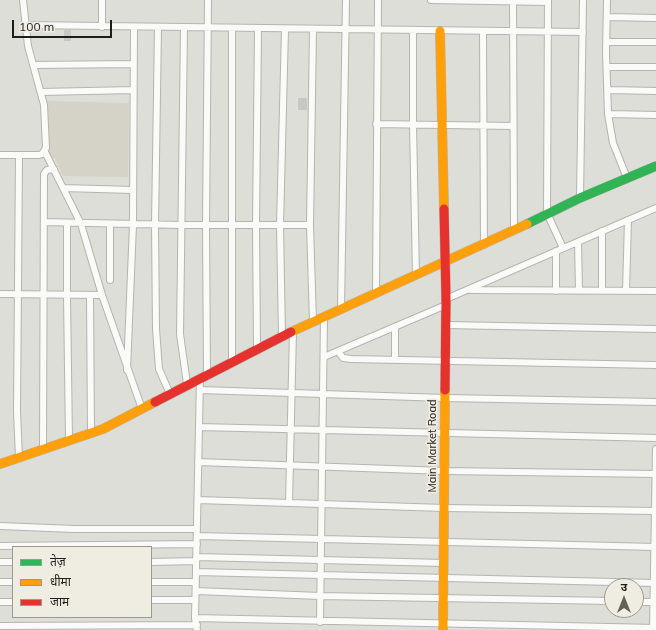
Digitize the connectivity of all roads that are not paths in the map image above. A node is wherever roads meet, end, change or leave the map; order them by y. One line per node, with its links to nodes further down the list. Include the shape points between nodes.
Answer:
1 (23, 0): 13 (street)
2 (102, 0): 14 (street)
3 (208, 0): 18 (street)
4 (346, 0): 23 (street)
5 (378, 0): 24 (street)
6 (431, 0): 9 (street)
7 (583, 0): 30 (street)
8 (607, 0): 11 (street)
9 (513, 1): 10 (street); 28 (street)
10 (548, 1): 29 (street)
11 (607, 17): 12 (street); 31 (street)
12 (656, 18)
13 (25, 25): 14 (street); 34 (street)
14 (102, 27): 15 (street)
15 (134, 27): 16 (street); 33 (street)
16 (158, 27): 17 (street); 65 (street)
17 (184, 28): 18 (street); 66 (street)
18 (208, 28): 19 (street); 67 (street)
19 (232, 28): 20 (street); 68 (street)
20 (258, 29): 21 (street); 69 (street)
21 (285, 29): 22 (street); 70 (street)
22 (313, 30): 23 (street); 71 (street)
23 (345, 30): 24 (street); 95 (street)
24 (378, 30): 25 (street); 43 (street)
25 (413, 30): 26 (street); 44 (street)
26 (440, 30): 27 (street); 45 (street, Main Market Road)
27 (483, 31): 28 (street); 46 (street)
28 (513, 31): 29 (street); 47 (street)
29 (548, 32): 30 (street); 58 (street)
30 (583, 32): 56 (street)
31 (607, 42): 32 (street); 35 (street)
32 (656, 42)
33 (133, 64): 34 (street); 37 (street)
34 (33, 65): 40 (street)
35 (608, 67): 36 (street); 38 (street)
36 (656, 67)
37 (133, 90): 40 (street); 55 (street)
38 (608, 90): 39 (street); 41 (street)
39 (656, 91)
40 (41, 92): 48 (street, via 46,116)
41 (608, 114): 42 (street); 53 (street, via 613,143)
42 (656, 115)
43 (376, 124): 44 (street); 87 (street)
44 (413, 124): 45 (street); 79 (street)
45 (442, 125): 46 (street); 78 (street, Main Market Road)
46 (482, 126): 47 (street); 75 (street)
47 (513, 126): 72 (street)
48 (45, 152): 50 (street, via 39,155); 52 (street)
49 (0, 155): 50 (street)
50 (19, 155): 89 (street)
51 (656, 166): 53 (street)
52 (54, 169): 54 (street); 60 (street, via 47,170 44,174)
53 (627, 178): 56 (street)
54 (63, 188): 55 (street); 62 (street)
55 (133, 190): 64 (street)
56 (580, 198): 58 (street)
57 (656, 208): 59 (street)
58 (547, 214): 72 (street); 76 (street)
59 (628, 220): 73 (street); 85 (street)
60 (44, 222): 61 (street); 90 (street)
61 (67, 223): 62 (street); 91 (street)
62 (81, 224): 63 (street); 92 (street)
63 (110, 224): 64 (street); 80 (street)
64 (133, 224): 65 (street); 110 (street)
65 (155, 225): 66 (street); 115 (street, via 157,356 159,369)
66 (181, 225): 67 (street); 112 (street, via 180,334)
67 (206, 225): 68 (street); 111 (street)
68 (232, 225): 69 (street); 107 (street)
69 (256, 225): 70 (street); 103 (street)
70 (280, 225): 71 (street); 102 (street)
71 (310, 225): 97 (street)
72 (514, 230): 75 (street)
73 (602, 231): 74 (street); 84 (street)
74 (578, 242): 76 (street); 83 (street)
75 (484, 245): 78 (street)
76 (564, 248): 77 (street)
77 (556, 251): 81 (street); 82 (street)
78 (445, 262): 79 (street); 94 (street, Main Market Road)
79 (416, 275): 87 (street)
80 (110, 280)
81 (467, 290): 82 (street); 94 (street)
82 (556, 291): 83 (street)
83 (579, 291): 84 (street)
84 (602, 291): 85 (street)
85 (626, 291): 86 (street)
86 (656, 291)
87 (376, 293): 95 (street)
88 (0, 294): 89 (street)
89 (18, 294): 90 (street); 129 (street)
90 (44, 295): 91 (street); 128 (street)
91 (66, 295): 93 (street); 126 (street)
92 (102, 295): 93 (street); 110 (street)
93 (90, 296): 123 (street)
94 (446, 302): 98 (street, Main Market Road); 99 (street)
95 (341, 309): 96 (street)
96 (324, 317): 97 (street); 105 (street)
97 (313, 322): 101 (street)
98 (446, 325): 100 (street); 108 (street, Main Market Road)
99 (395, 327): 104 (street); 106 (street)
100 (656, 329)
101 (293, 332): 102 (street); 114 (street)
102 (282, 337): 103 (street)
103 (257, 349): 107 (street)
104 (338, 351): 105 (street); 106 (street, via 346,359)
105 (324, 357): 116 (street)
106 (395, 360): 108 (street)
107 (232, 361): 111 (street)
108 (445, 362): 109 (street); 117 (street, Main Market Road)
109 (656, 366)
110 (127, 370): 119 (street)
111 (204, 376): 112 (street); 113 (street)
112 (187, 384): 115 (street)
113 (200, 390): 114 (street); 120 (street)
114 (291, 393): 116 (street); 121 (street)
115 (170, 394): 119 (street)
116 (324, 394): 117 (street); 122 (street)
117 (445, 398): 118 (street); 124 (street, Main Market Road)
118 (656, 402)
119 (142, 409): 123 (street)
120 (199, 427): 121 (street); 130 (street)
121 (291, 429): 122 (street); 132 (street)
122 (324, 430): 124 (street); 133 (street)
123 (91, 434): 126 (street)
124 (445, 434): 125 (street); 134 (street, Main Market Road)
125 (656, 438)
126 (69, 441): 128 (street)
127 (656, 448): 135 (street)
128 (44, 450): 129 (street)
129 (19, 458): 131 (street)
130 (198, 462): 132 (street); 137 (street)
131 (0, 464)
132 (290, 465): 133 (street); 138 (street)
133 (323, 466): 134 (street); 139 (street)
134 (444, 471): 135 (street); 140 (street, Main Market Road)
135 (656, 474): 136 (street)
136 (656, 492): 141 (street)
137 (198, 500): 138 (street); 143 (street)
138 (289, 503): 139 (street)
139 (322, 504): 140 (street); 145 (street)
140 (444, 508): 141 (street); 146 (street, Main Market Road)
141 (655, 511): 149 (street)
142 (0, 526): 143 (street, via 74,529)
143 (197, 528): 144 (street)
144 (197, 536): 145 (street); 147 (street)
145 (321, 540): 146 (street); 151 (street)
146 (444, 543): 149 (street); 155 (street, Main Market Road)
147 (197, 544): 148 (street); 150 (street)
148 (0, 546)
149 (655, 547): 163 (street)
150 (197, 559): 151 (street); 154 (street); 156 (street)
151 (321, 561): 155 (street); 157 (street)
152 (0, 562): 153 (street)
153 (12, 562)
154 (152, 562)
155 (444, 563): 158 (street, Main Market Road)
156 (196, 572): 157 (street); 162 (street)
157 (321, 576): 158 (street); 165 (street)
158 (444, 578): 163 (street); 166 (street, Main Market Road)
159 (0, 582): 160 (street)
160 (12, 582)
161 (152, 582): 162 (street)
162 (196, 582): 164 (street)
163 (655, 583): 173 (street)
164 (196, 591): 165 (street); 168 (street)
165 (320, 596): 166 (street); 174 (street)
166 (444, 598): 169 (street); 177 (street, Main Market Road)
167 (152, 600): 168 (street)
168 (196, 600): 175 (street)
169 (604, 601)
170 (0, 602): 171 (street)
171 (12, 602)
172 (644, 602): 173 (street)
173 (655, 602): 179 (street)
174 (320, 622): 175 (street); 177 (street)
175 (196, 624): 178 (street)
176 (0, 626): 178 (street)
177 (443, 627): 179 (street)
178 (125, 628)
179 (654, 629)

